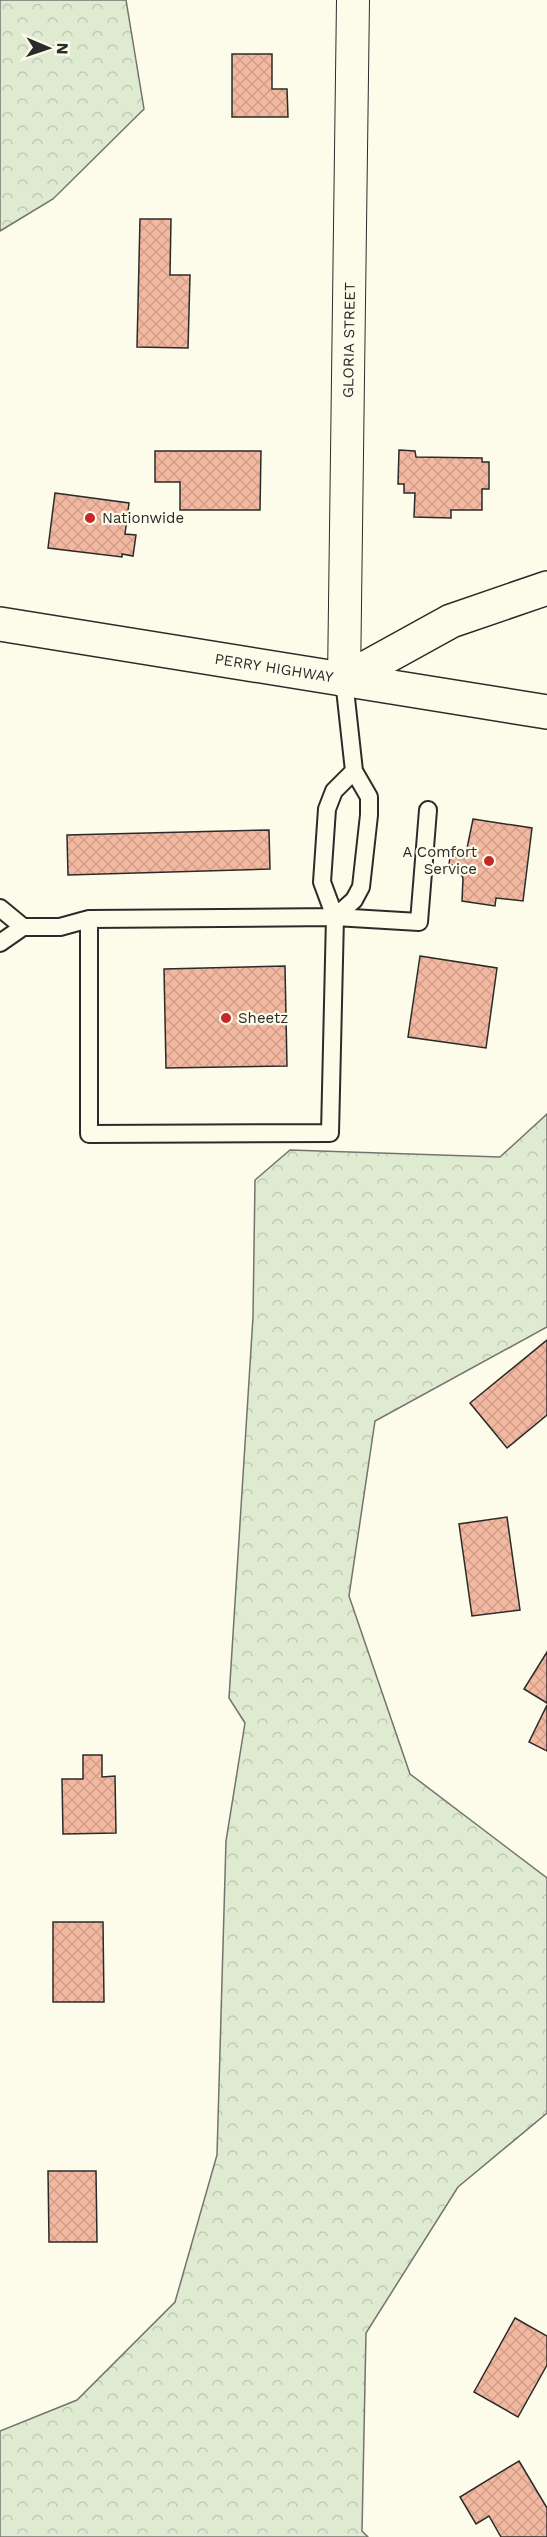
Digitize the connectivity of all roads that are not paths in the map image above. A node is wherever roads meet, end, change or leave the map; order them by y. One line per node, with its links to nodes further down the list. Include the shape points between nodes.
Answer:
1 (353, 0): 4 (street, GLORIA STREET)
2 (547, 588): 4 (main road, via 451,621)
3 (0, 624): 4 (main road, PERRY HIGHWAY)
4 (345, 680): 5 (main road, PERRY HIGHWAY); 6 (lane)
5 (547, 712)
6 (354, 771): 9 (lane, via 334,791 327,809 322,882); 9 (lane, via 369,797 361,887 354,900)
7 (428, 810): 9 (lane, via 419,922)
8 (0, 908): 11 (lane)
9 (335, 917): 10 (lane); 10 (lane, via 330,1132 318,1133 89,1134)
10 (89, 919): 11 (lane, via 60,927)
11 (23, 927): 12 (lane)
12 (0, 943)

